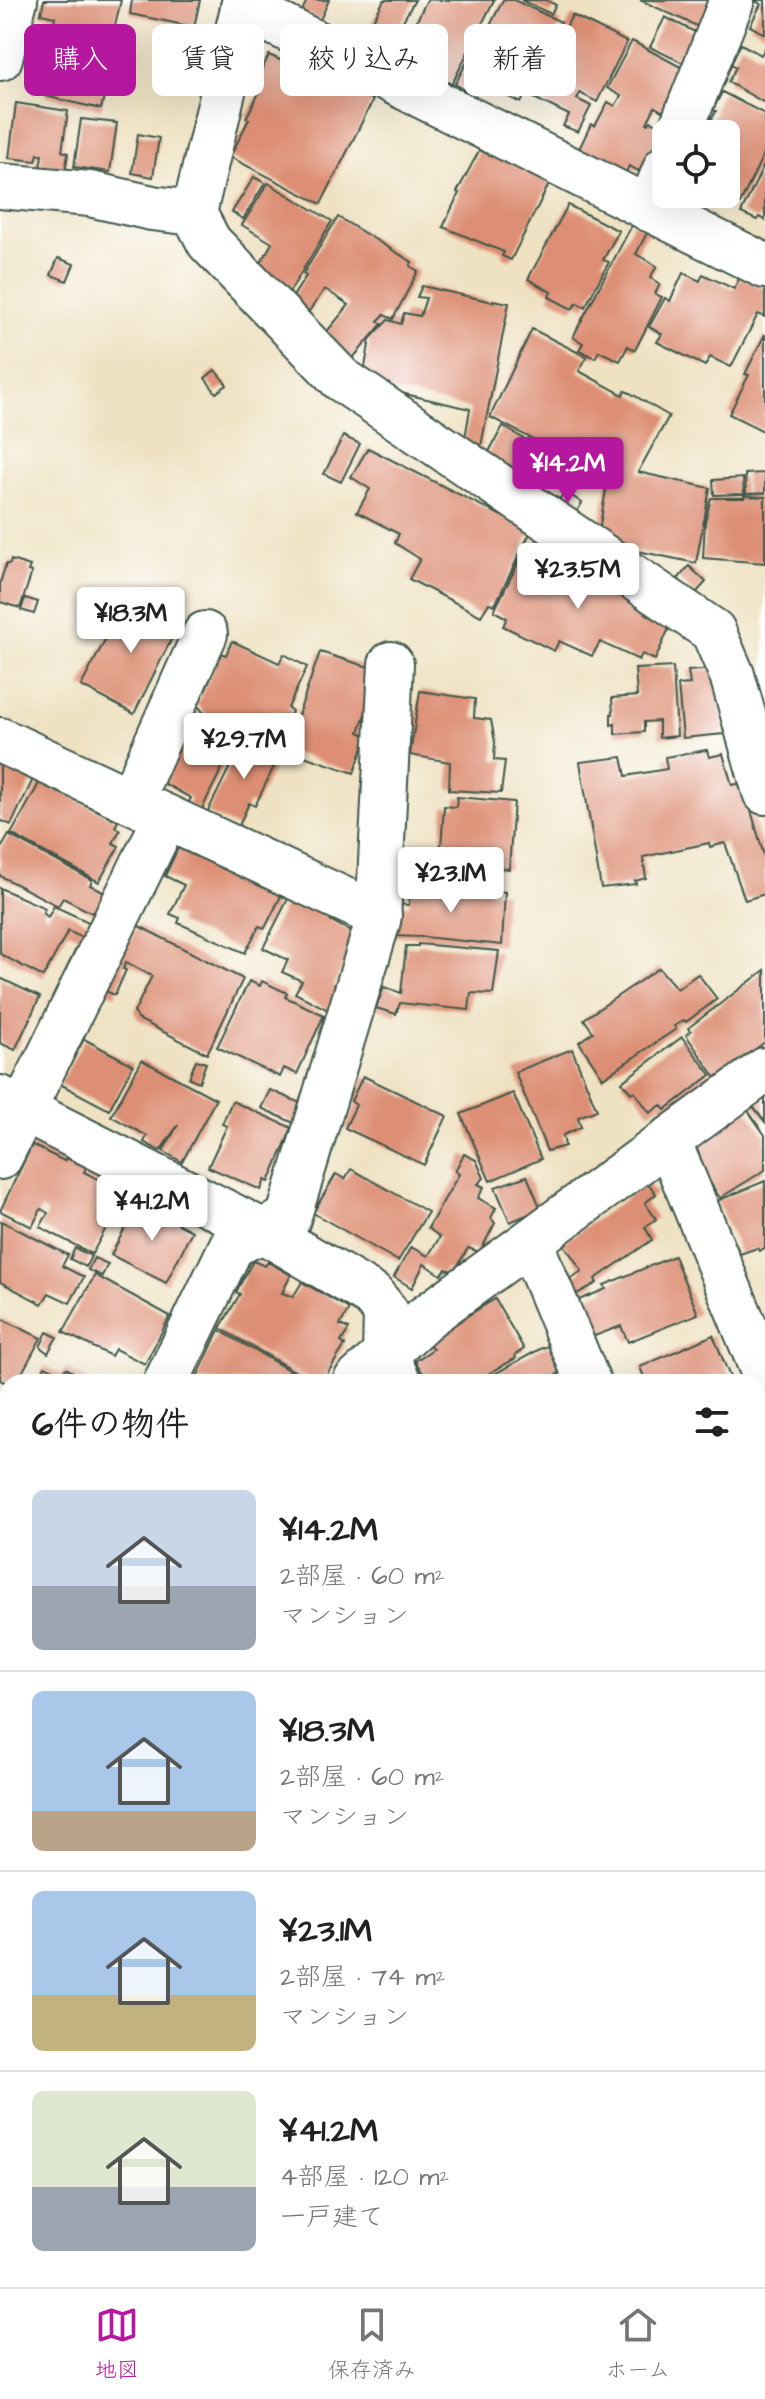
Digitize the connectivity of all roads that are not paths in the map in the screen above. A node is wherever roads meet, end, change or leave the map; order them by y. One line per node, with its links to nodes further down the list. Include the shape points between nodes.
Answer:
1 (15, 0): 4 (street)
2 (732, 0): 5 (street)
3 (244, 4): 8 (street); 9 (street)
4 (0, 58)
5 (685, 120)
6 (0, 186): 9 (street, via 90,194)
7 (652, 202): 8 (street)
8 (649, 209): 10 (street)
9 (194, 213): 14 (street, via 209,242 341,379 713,631 732,675)
10 (765, 266)
11 (205, 634): 15 (street)
12 (391, 664): 16 (street)
13 (0, 740): 15 (street)
14 (765, 792)
15 (148, 809): 16 (street); 18 (street)
16 (379, 916): 21 (street, via 288,1219)
17 (765, 1070): 19 (street)
18 (12, 1104): 20 (street); 21 (street)
19 (668, 1140): 22 (street); 23 (street)
20 (0, 1157)
21 (263, 1231): 24 (street, via 372,1295 386,1312); 25 (street, via 232,1245)
22 (530, 1242): 24 (street, via 425,1318); 26 (street)
23 (762, 1369)
24 (380, 1373)
25 (170, 1374)
26 (585, 1374)

